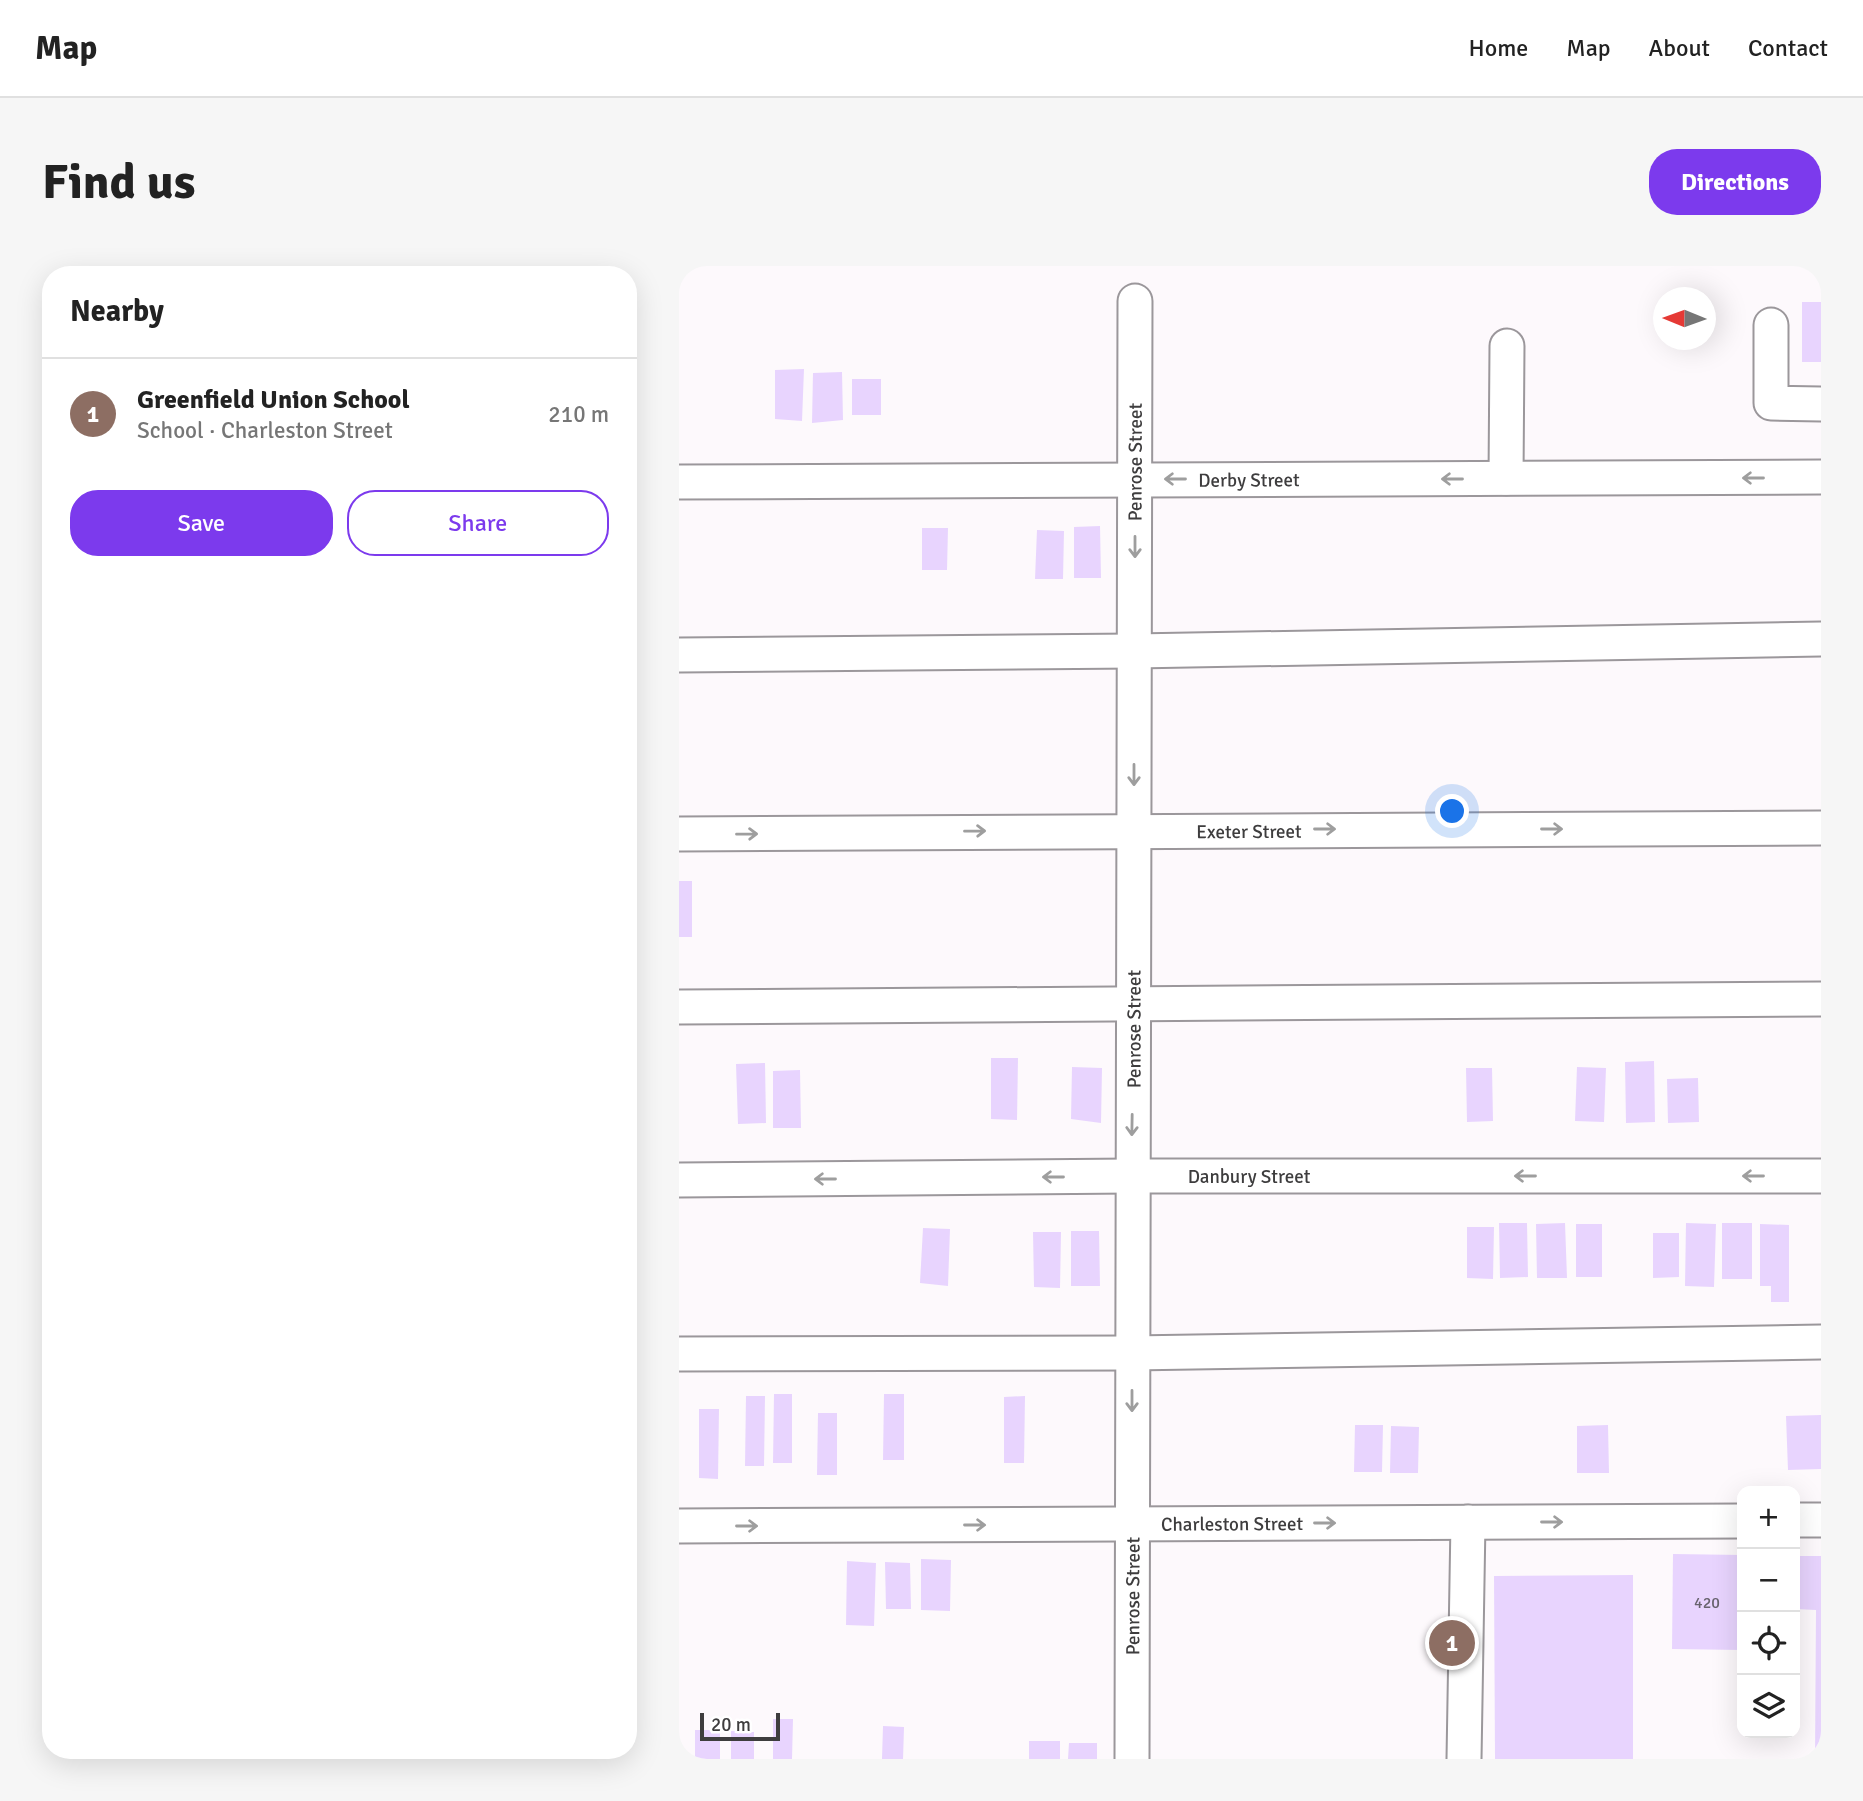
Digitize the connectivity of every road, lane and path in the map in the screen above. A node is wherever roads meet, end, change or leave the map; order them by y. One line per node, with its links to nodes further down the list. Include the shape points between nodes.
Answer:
1 (1135, 301): 7 (street, Penrose Street)
2 (1771, 325): 4 (street, via 1771,404)
3 (1507, 346): 6 (street)
4 (1821, 404)
5 (1821, 477): 6 (street, Derby Street, one-way to 6)
6 (1506, 478): 7 (street, Derby Street, one-way to 7)
7 (1135, 479): 8 (street, Derby Street); 10 (street, Penrose Street, one-way to 10)
8 (679, 482)
9 (1821, 639): 10 (street)
10 (1135, 651): 11 (street); 13 (street, Penrose Street, one-way to 13)
11 (679, 655)
12 (1821, 828): 13 (street, Exeter Street, one-way to 12)
13 (1134, 830): 14 (street, Exeter Street, one-way to 13); 16 (street, Penrose Street)
14 (679, 834)
15 (1821, 999): 16 (street)
16 (1133, 1004): 17 (street); 18 (street, Penrose Street, one-way to 18)
17 (679, 1007)
18 (1131, 1176): 19 (street, Danbury Street, one-way to 18); 20 (street, Danbury Street, one-way to 20); 22 (street, Penrose Street)
19 (1821, 1176)
20 (679, 1180)
21 (1821, 1342): 22 (street)
22 (1132, 1353): 23 (street); 28 (street, Penrose Street, one-way to 28)
23 (679, 1354)
24 (1800, 1520): 25 (street)
25 (1821, 1520)
26 (1737, 1521): 27 (street, Charleston Street, one-way to 26)
27 (1468, 1522): 28 (street, Charleston Street, one-way to 27); 31 (street)
28 (1132, 1524): 29 (street, Charleston Street, one-way to 28); 30 (street, Penrose Street)
29 (679, 1526)
30 (1132, 1759)
31 (1464, 1759)

